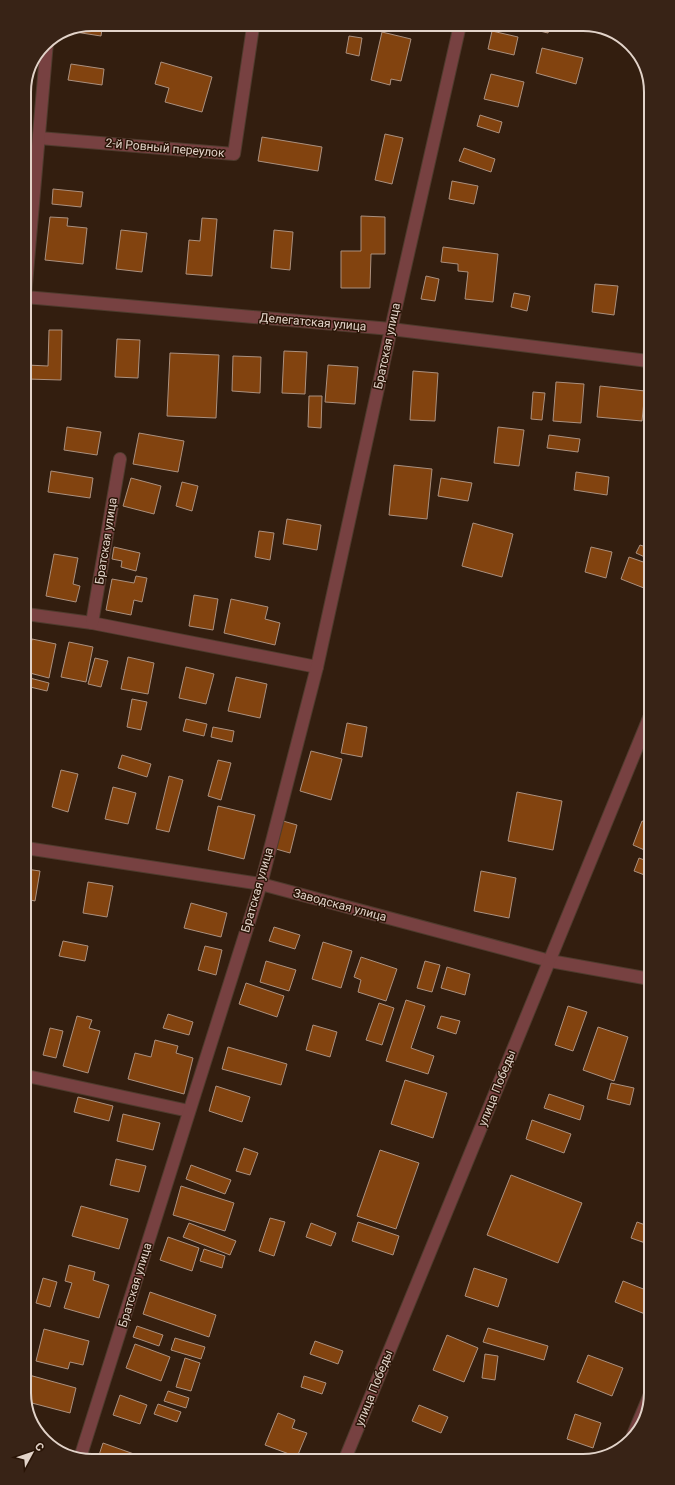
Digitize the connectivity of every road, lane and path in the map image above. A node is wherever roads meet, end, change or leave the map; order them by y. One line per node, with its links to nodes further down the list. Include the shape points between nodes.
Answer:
1 (252, 31): 4 (street, 2-й Ровный переулок, via 234,154)
2 (459, 31): 7 (street, Братская улица)
3 (45, 54): 4 (street)
4 (39, 138): 5 (street)
5 (31, 228)
6 (31, 297): 7 (street, Делегатская улица)
7 (391, 329): 8 (street, Делегатская улица); 12 (street, Братская улица)
8 (644, 361)
9 (120, 459): 11 (street, Братская улица)
10 (31, 615): 11 (street)
11 (92, 623): 12 (street)
12 (317, 667): 15 (street, Братская улица)
13 (644, 730): 16 (street, улица Победы)
14 (31, 849): 15 (street, Заводская улица)
15 (261, 884): 16 (street, Заводская улица); 19 (street, Братская улица)
16 (550, 961): 17 (street, Заводская улица); 21 (street, улица Победы)
17 (644, 979)
18 (31, 1077): 19 (street)
19 (189, 1111): 20 (street, Братская улица)
20 (82, 1453)
21 (347, 1454)

